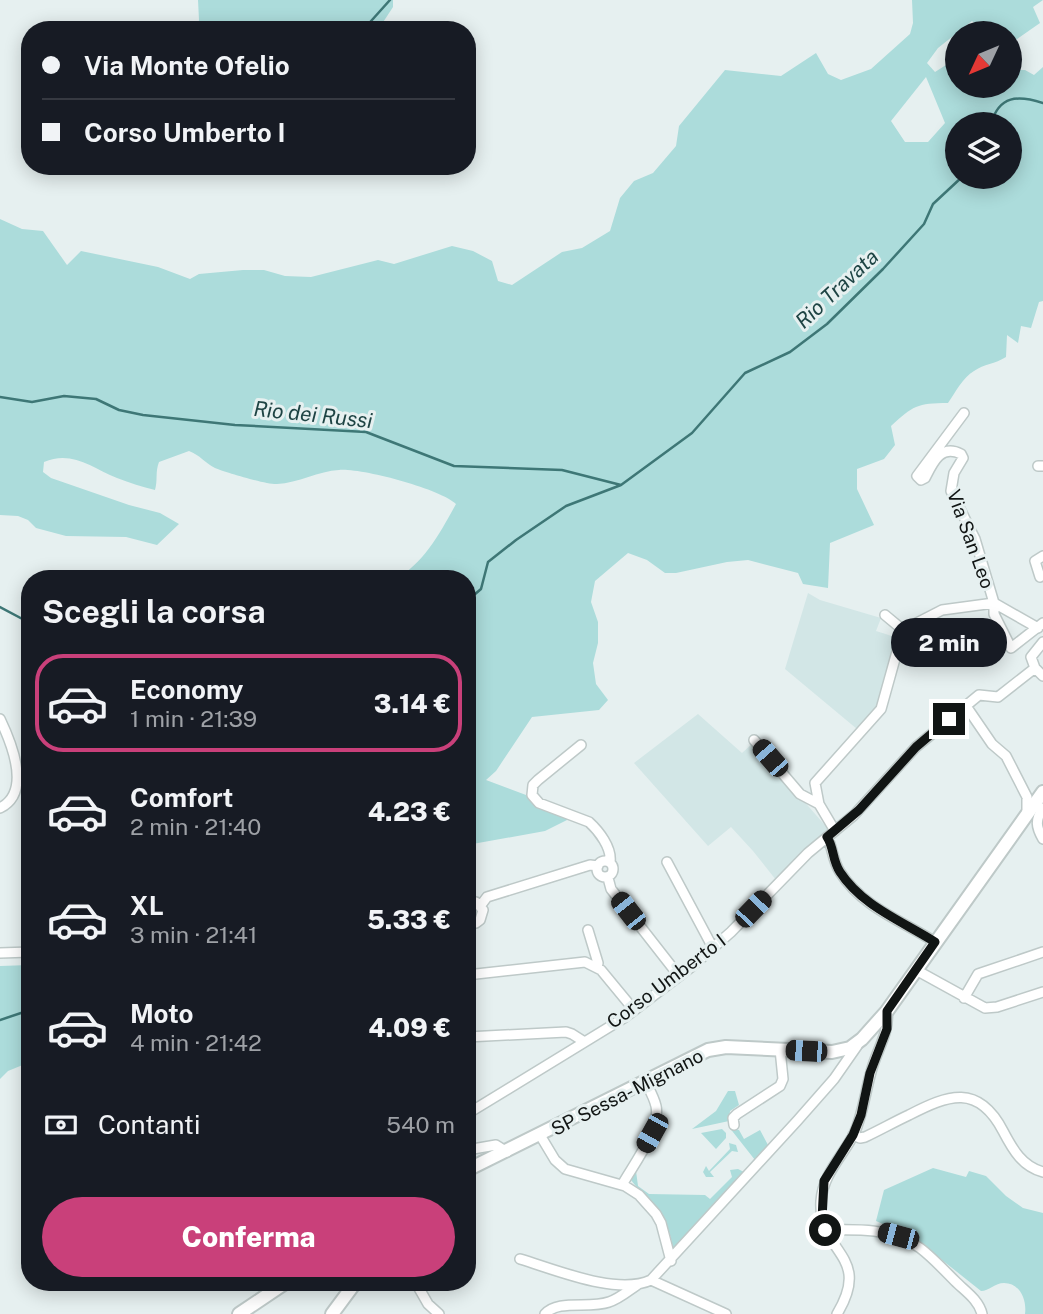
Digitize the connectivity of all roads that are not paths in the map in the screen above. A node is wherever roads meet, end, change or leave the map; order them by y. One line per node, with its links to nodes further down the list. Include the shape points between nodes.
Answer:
1 (964, 413): 4 (street, Via San Leo, via 916,476 925,478 944,451 961,454 951,491 975,539)
2 (1043, 556): 3 (street, via 1035,561)
3 (1040, 576)
4 (994, 603): 6 (street); 6 (street, Via San Leo, via 997,621 1012,648); 7 (street, via 942,610)
5 (886, 615): 7 (street)
6 (1040, 626)
7 (903, 630): 16 (street, via 881,709 817,780)
8 (1043, 642): 9 (street, via 1031,657)
9 (1035, 668): 10 (street); 11 (street, Corso Umberto I, via 998,698 979,695)
10 (1043, 676)
11 (966, 706): 19 (street, via 1012,765 1027,797); 20 (street, Corso Umberto I, via 916,747)
12 (0, 719): 17 (street, via 17,774 14,792)
13 (754, 740): 16 (street, via 802,796)
14 (581, 745): 22 (street, via 538,780 532,795 539,803 589,822 608,848)
15 (1043, 792): 19 (street, SP Sessa- Mignano)
16 (819, 804): 20 (street)
17 (0, 808)
18 (1043, 808): 21 (street, via 1037,821)
19 (1026, 817): 30 (street, SP Sessa- Mignano)
20 (831, 834): 30 (street, via 831,853 844,878 866,901); 31 (street, Corso Umberto I)
21 (1043, 839)
22 (610, 862): 24 (street); 25 (street, via 614,871)
23 (667, 862): 31 (street)
24 (598, 866): 25 (street, via 600,876); 27 (street, via 487,897)
25 (608, 878): 38 (street, via 611,889)
26 (476, 902): 27 (street)
27 (481, 905): 28 (street, via 481,920)
28 (476, 923)
29 (588, 930): 35 (street)
30 (935, 942): 36 (street, SP Sessa- Mignano)
31 (713, 948): 38 (street, Corso Umberto I)
32 (21, 952): 34 (street)
33 (1043, 952): 40 (street, via 978,974)
34 (0, 953)
35 (597, 968): 37 (street, via 577,961); 41 (street)
36 (916, 970): 40 (street); 42 (street, SP Sessa- Mignano)
37 (476, 974)
38 (679, 976): 41 (street, Corso Umberto I)
39 (1043, 992): 40 (street, via 989,1008)
40 (964, 998)
41 (635, 1010): 45 (street, Corso Umberto I)
42 (887, 1011): 44 (street, SP Sessa- Mignano); 51 (street, via 887,1029)
43 (476, 1037): 45 (street, via 566,1032)
44 (862, 1040): 46 (street, SP Sessa- Mignano, via 837,1052); 59 (street, via 834,1079)
45 (583, 1041): 48 (street, Corso Umberto I)
46 (780, 1049): 47 (street, SP Sessa- Mignano, via 717,1048); 49 (street, via 780,1086 737,1114)
47 (645, 1081): 50 (street, SP Sessa- Mignano); 56 (street, via 655,1101 656,1117 652,1133)
48 (476, 1108)
49 (734, 1125)
50 (540, 1135): 53 (street, SP Sessa- Mignano); 56 (street, via 565,1169)
51 (853, 1135): 55 (street, via 865,1137 932,1102 960,1097 991,1113 1017,1156); 57 (street, via 824,1181)
52 (476, 1148): 53 (street, via 496,1145)
53 (507, 1152): 54 (street, SP Sessa- Mignano)
54 (476, 1166)
55 (1043, 1172)
56 (622, 1185): 59 (street, via 656,1214)
57 (825, 1230): 70 (street, via 849,1268 848,1292); 71 (street, via 864,1230 909,1241 970,1295)
58 (520, 1259): 61 (street, via 593,1280)
59 (671, 1261): 60 (street)
60 (650, 1280): 61 (street); 69 (street)
61 (637, 1285): 68 (street, via 609,1302 586,1307 558,1305)
62 (273, 1291): 65 (street)
63 (349, 1291): 66 (street)
64 (421, 1291): 67 (street)
65 (239, 1314)
66 (332, 1314)
67 (439, 1314)
68 (545, 1314)
69 (726, 1314)
70 (837, 1314)
71 (982, 1314)

